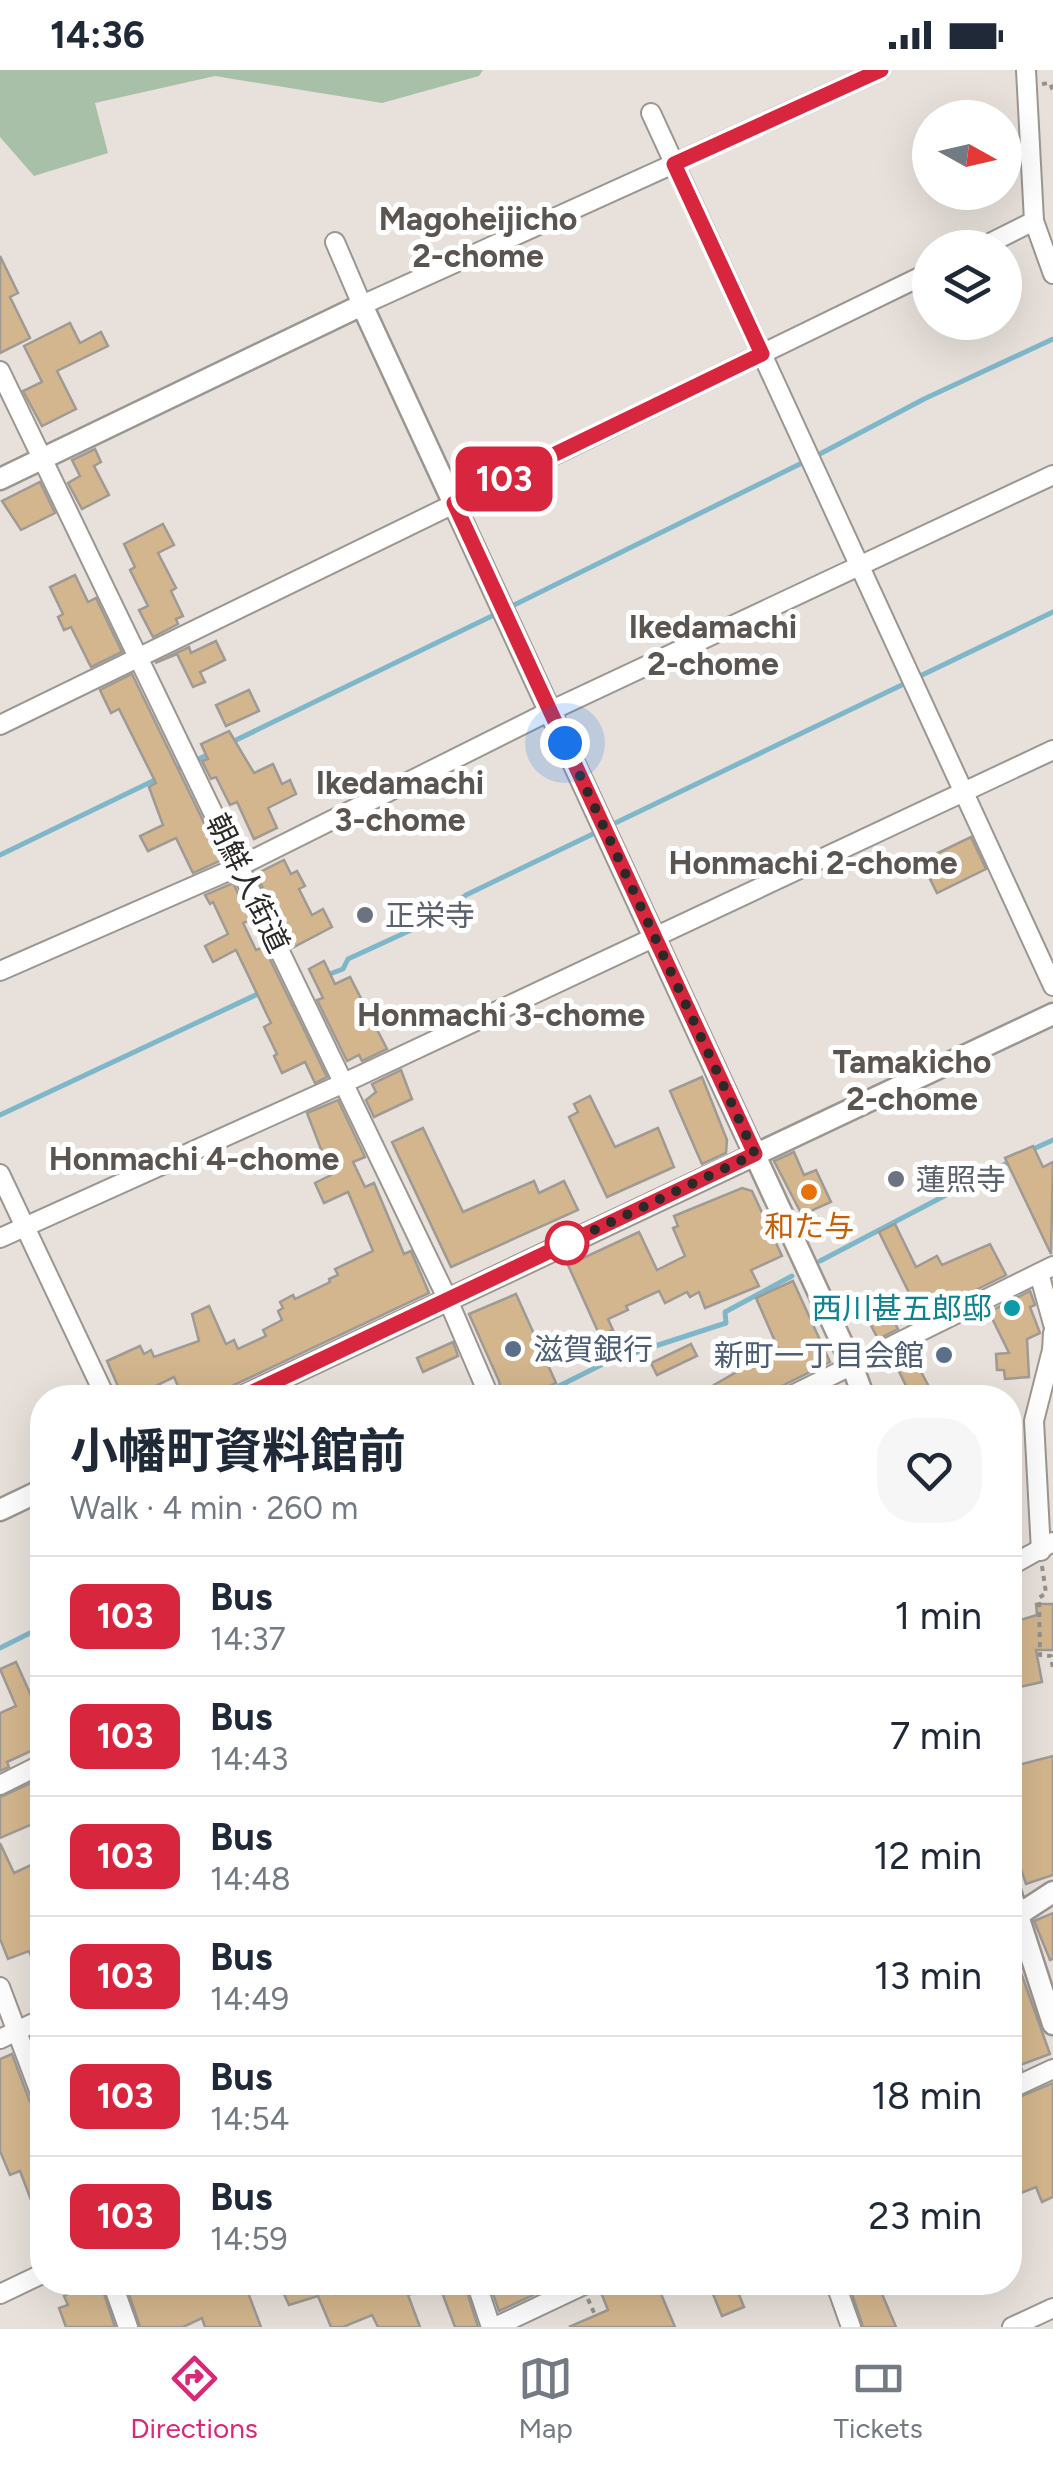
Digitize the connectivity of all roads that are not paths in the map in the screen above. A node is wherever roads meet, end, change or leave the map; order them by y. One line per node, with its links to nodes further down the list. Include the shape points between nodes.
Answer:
1 (881, 70): 4 (street)
2 (1026, 70): 5 (street)
3 (650, 113): 4 (street)
4 (674, 164): 10 (street); 11 (street)
5 (1034, 221): 6 (street); 8 (street)
6 (1016, 230)
7 (336, 242): 10 (street)
8 (1053, 274)
9 (912, 281): 11 (street)
10 (362, 305): 13 (street); 16 (street)
11 (762, 354): 16 (street); 17 (street)
12 (0, 371): 13 (street, 朝鮮人街道)
13 (42, 459): 15 (street); 18 (street, 朝鮮人街道)
14 (1053, 476): 17 (street)
15 (0, 479)
16 (454, 503): 18 (street); 19 (street)
17 (860, 566): 19 (street); 22 (street)
18 (138, 659): 20 (street); 23 (street, 朝鮮人街道)
19 (550, 711): 23 (street); 24 (street)
20 (0, 725)
21 (1053, 750): 22 (street)
22 (964, 792): 24 (street); 26 (street)
23 (240, 866): 25 (street); 28 (street, 朝鮮人街道)
24 (654, 935): 28 (street); 29 (street)
25 (0, 971)
26 (1053, 986)
27 (1053, 1014): 29 (street)
28 (344, 1083): 31 (street); 34 (street, 朝鮮人街道)
29 (755, 1154): 34 (street); 37 (street)
30 (0, 1174): 31 (street)
31 (25, 1227): 32 (street); 38 (street)
32 (0, 1238)
33 (1046, 1269): 35 (street); 37 (street)
34 (448, 1300): 39 (street); 40 (street, 朝鮮人街道)
35 (1053, 1324)
36 (1053, 1333): 45 (street, via 1034,1421)
37 (852, 1365): 41 (street); 42 (street)
38 (100, 1385)
39 (268, 1385)
40 (484, 1385)
41 (812, 1385)
42 (859, 1385)
43 (30, 1496): 44 (street)
44 (0, 1510)
45 (1049, 1545): 46 (street)
46 (1022, 1560)
47 (30, 1770): 48 (street)
48 (0, 1785)
49 (1053, 1892): 50 (street)
50 (1022, 1913)
51 (1022, 1928): 53 (street)
52 (0, 1986): 54 (street)
53 (1053, 2024)
54 (9, 2035): 56 (street)
55 (1053, 2069): 57 (street)
56 (30, 2075)
57 (1022, 2083)
58 (30, 2280): 59 (street)
59 (0, 2294)
60 (117, 2295): 65 (street)
61 (481, 2295): 66 (street)
62 (562, 2295): 66 (street)
63 (840, 2295): 67 (street)
64 (1053, 2308): 68 (street)
65 (128, 2327)
66 (493, 2327)
67 (851, 2327)
68 (1012, 2327)

